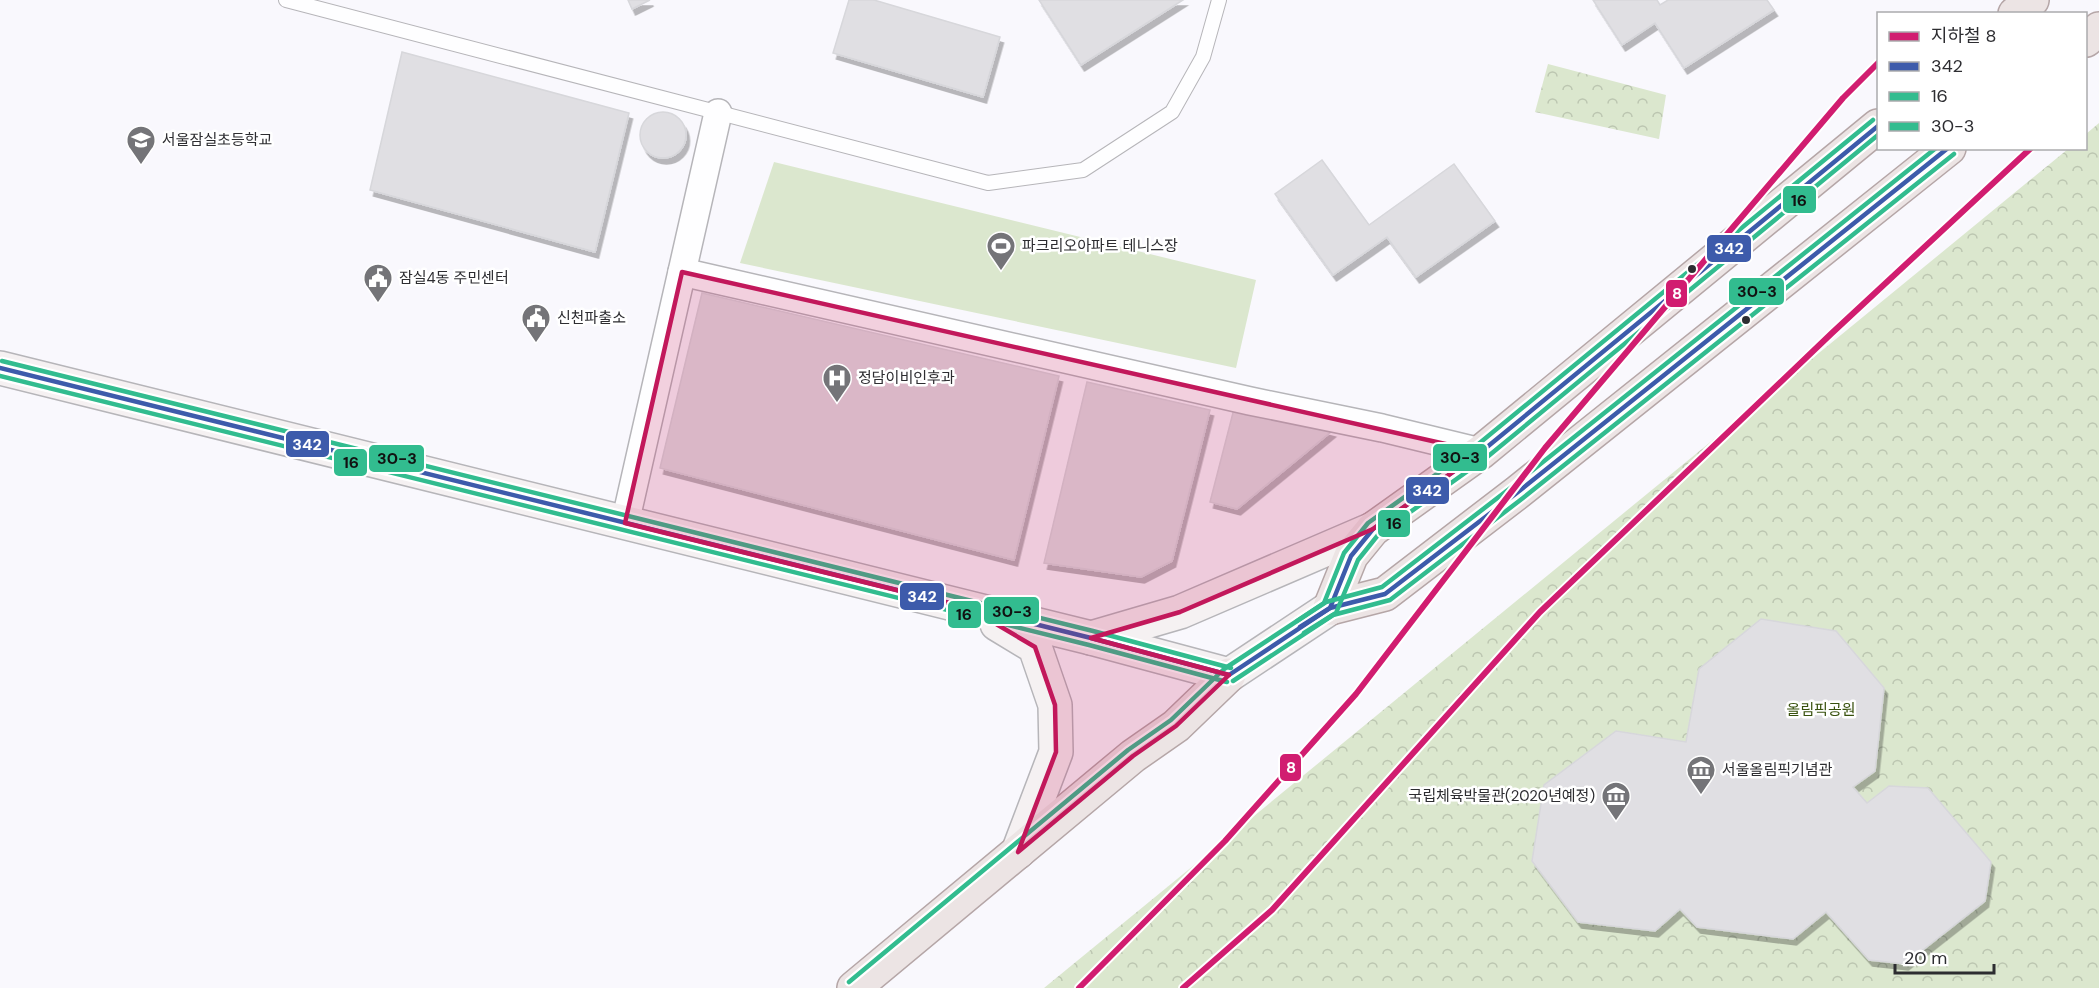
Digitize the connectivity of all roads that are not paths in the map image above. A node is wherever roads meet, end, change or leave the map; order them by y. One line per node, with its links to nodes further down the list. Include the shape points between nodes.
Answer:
1 (286, 0): 7 (lane)
2 (1219, 0): 7 (lane, via 1203,57 1172,112 1083,170 988,183)
3 (2032, 0): 4 (main road)
4 (2017, 12)
5 (2099, 29): 6 (main road)
6 (2087, 38)
7 (718, 113): 10 (street)
8 (1877, 127): 12 (main road)
9 (1946, 150): 16 (main road, via 1385,594)
10 (682, 272): 12 (street); 13 (street)
11 (0, 368): 13 (street)
12 (1481, 452): 14 (main road)
13 (625, 523): 15 (street)
14 (1373, 529): 16 (main road, via 1351,556); 17 (street, via 1180,612)
15 (969, 608): 17 (street); 19 (street, via 1035,647 1055,705 1056,752)
16 (1330, 608): 18 (street)
17 (1090, 638): 18 (street)
18 (1229, 675): 19 (main road, via 1176,726 1133,756)
19 (1018, 852): 20 (main road)
20 (854, 988)

